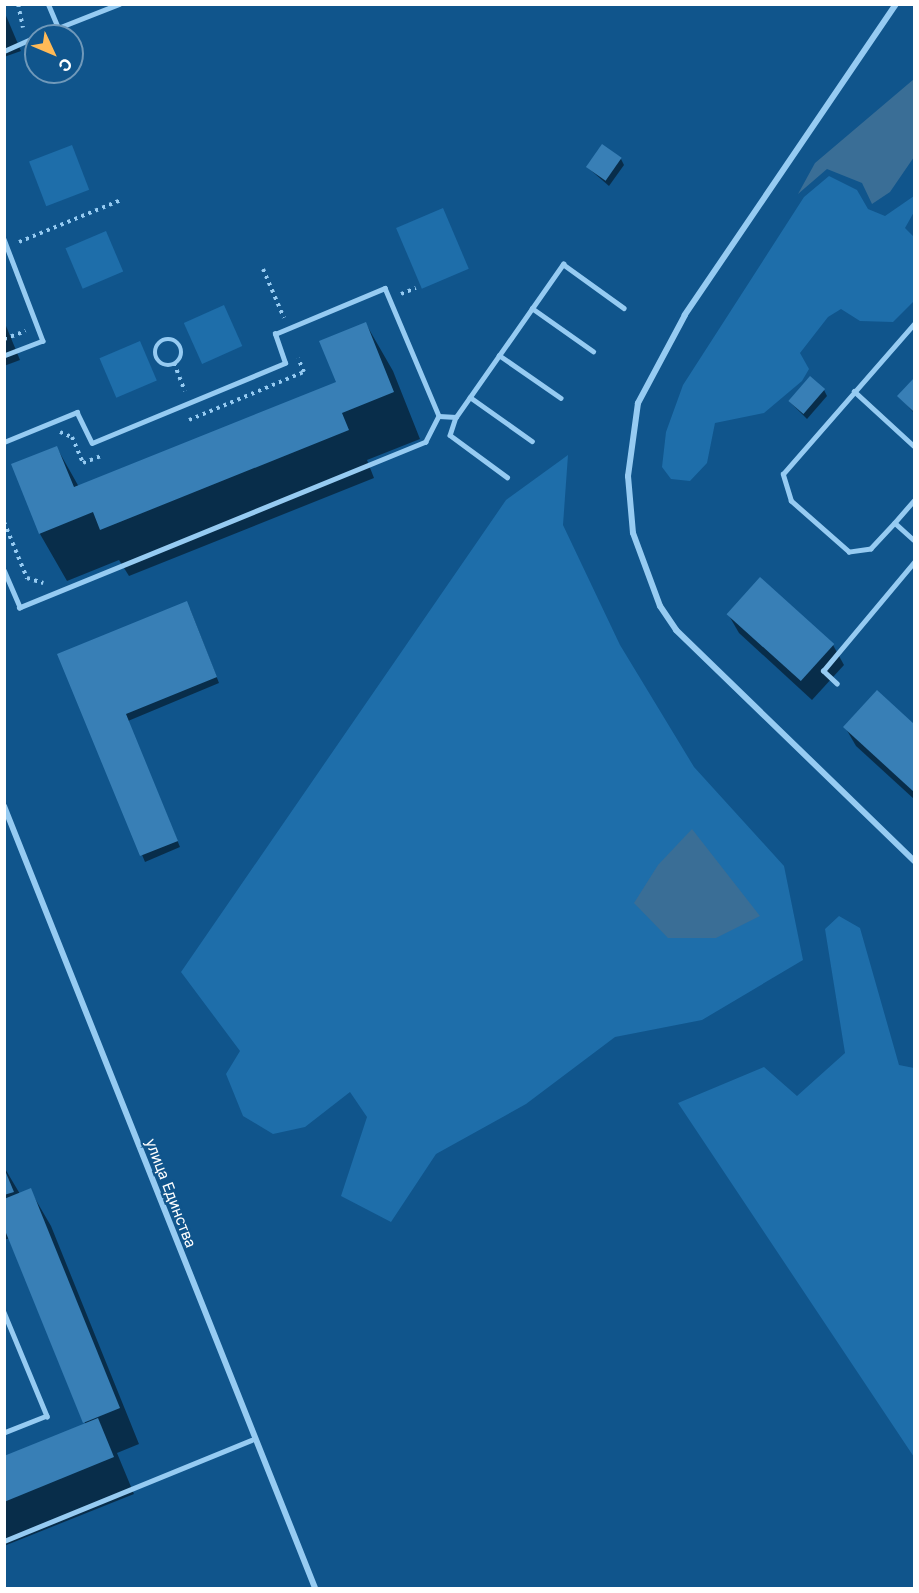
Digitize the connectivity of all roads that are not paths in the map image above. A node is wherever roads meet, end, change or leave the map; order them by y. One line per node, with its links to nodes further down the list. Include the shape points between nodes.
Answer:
1 (48, 4): 5 (lane)
2 (119, 4): 4 (lane)
3 (896, 4): 32 (street, via 685,315 638,404 628,476 633,533 660,606 676,630)
4 (107, 7): 6 (lane)
5 (56, 24)
6 (67, 24)
7 (24, 43): 8 (lane)
8 (4, 51)
9 (4, 239): 15 (lane, via 43,341)
10 (532, 308): 11 (lane, via 563,264); 13 (lane); 14 (lane)
11 (624, 308)
12 (915, 324): 16 (lane)
13 (593, 351)
14 (499, 355): 17 (lane); 18 (lane)
15 (4, 356)
16 (854, 391): 23 (lane); 26 (lane, via 790,462 784,486 791,501 849,552 871,549)
17 (470, 397): 20 (lane); 21 (lane)
18 (561, 398)
19 (439, 416): 20 (lane); 22 (lane, via 385,288 275,334 285,363 92,443 77,412); 29 (lane, via 426,442 20,608)
20 (456, 417): 24 (lane, via 450,435)
21 (532, 441)
22 (4, 442)
23 (915, 446)
24 (507, 477)
25 (915, 501): 26 (lane)
26 (895, 523): 27 (lane)
27 (915, 540)
28 (915, 562): 30 (lane, via 823,671)
29 (4, 571)
30 (837, 684)
31 (4, 806): 35 (street, улица Единства)
32 (915, 861)
33 (4, 1312): 34 (lane, via 47,1416)
34 (4, 1433)
35 (251, 1440): 36 (lane); 37 (street, улица Единства)
36 (4, 1541)
37 (315, 1588)

